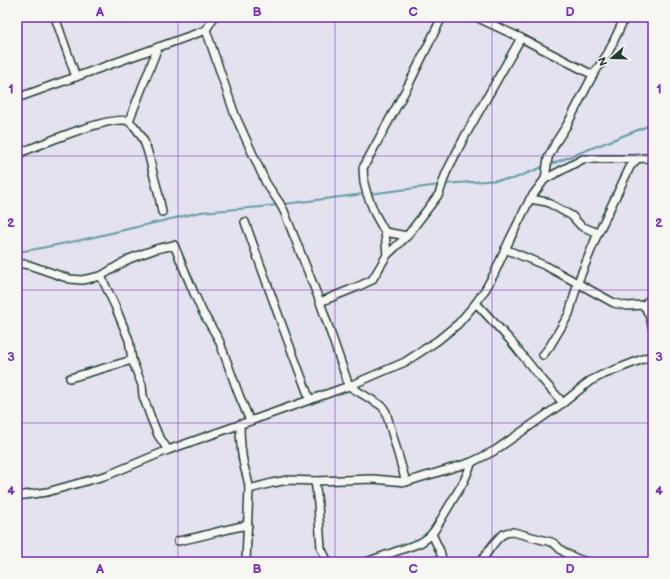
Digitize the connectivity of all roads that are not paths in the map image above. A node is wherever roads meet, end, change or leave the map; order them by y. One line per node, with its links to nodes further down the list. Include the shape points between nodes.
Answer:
1 (55, 17): 10 (street)
2 (214, 17): 6 (street)
3 (442, 17): 20 (street, via 363,168 367,194)
4 (476, 17): 7 (street)
5 (626, 17): 9 (street, via 608,53)
6 (206, 30): 8 (street); 29 (street, via 235,115 266,183 284,211)
7 (521, 38): 9 (street); 22 (street, via 465,136 446,173 439,194)
8 (158, 47): 10 (street); 12 (street)
9 (593, 75): 16 (street, via 548,158)
10 (76, 77): 11 (street)
11 (17, 98)
12 (129, 121): 13 (street, via 118,120 85,128); 18 (street, via 146,146)
13 (17, 154)
14 (637, 159): 15 (street); 16 (street, via 583,159); 21 (street, via 630,167)
15 (653, 159)
16 (545, 179): 17 (street)
17 (530, 199): 21 (street, via 547,202 572,216 581,226); 23 (street)
18 (162, 212)
19 (245, 222): 38 (street)
20 (385, 232): 22 (street); 24 (street)
21 (598, 233): 27 (street)
22 (407, 236): 24 (street)
23 (505, 249): 27 (street); 30 (street)
24 (387, 255): 29 (street, via 372,280)
25 (17, 263): 26 (street, via 70,280)
26 (101, 276): 35 (street, via 129,340); 40 (street, via 129,259 174,245 200,305 220,340)
27 (578, 282): 31 (street, via 614,303); 33 (street, via 569,314)
28 (653, 296): 31 (street)
29 (320, 302): 37 (street)
30 (476, 303): 37 (street, via 458,324 412,358); 39 (street)
31 (644, 306): 32 (street)
32 (653, 329)
33 (542, 355)
34 (653, 355): 39 (street, via 590,381)
35 (132, 360): 36 (street); 42 (street, via 151,418)
36 (70, 378)
37 (349, 386): 38 (street); 45 (street, via 377,402 386,412)
38 (310, 400): 40 (street)
39 (564, 403): 43 (street, via 494,451)
40 (250, 421): 41 (street)
41 (240, 424): 42 (street); 46 (street, via 240,439)
42 (168, 450): 47 (street, via 93,480 48,492)
43 (472, 462): 45 (street); 49 (street, via 464,481)
44 (315, 482): 45 (street, via 373,479); 46 (street, via 288,480); 52 (street, via 321,548)
45 (406, 482)
46 (249, 489): 48 (street)
47 (17, 496)
48 (248, 525): 50 (street); 51 (street)
49 (432, 534): 53 (street, via 420,543); 54 (street)
50 (178, 541)
51 (246, 562)
52 (328, 562)
53 (366, 562)
54 (443, 562)
55 (481, 562): 56 (street, via 499,538 507,532 551,542 577,559)
56 (587, 562)

